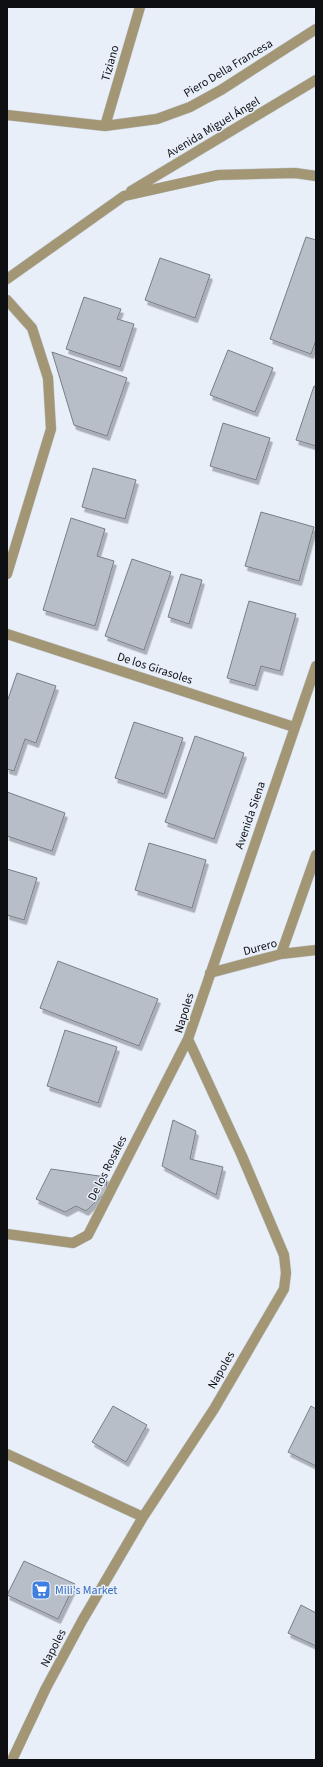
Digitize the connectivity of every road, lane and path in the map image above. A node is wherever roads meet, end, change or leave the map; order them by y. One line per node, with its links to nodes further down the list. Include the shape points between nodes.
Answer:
1 (140, 7): 5 (street, Tiziano)
2 (316, 29): 5 (street, Piero Della Francesa, via 190,107 157,119)
3 (316, 80): 7 (street, Avenida Miguel Ángel)
4 (7, 115): 5 (street, Piero Della Francesa)
5 (105, 126)
6 (316, 176): 7 (street, Avenida Miguel Ángel, via 295,173 218,175)
7 (124, 196): 8 (street, Avenida Miguel Ángel)
8 (7, 279)
9 (7, 300): 10 (street, via 32,328 48,378 51,429)
10 (7, 574)
11 (7, 634): 13 (street, De los Girasoles)
12 (316, 666): 13 (street, Avenida Siena)
13 (294, 727): 17 (street, Avenida Siena)
14 (316, 855): 16 (street)
15 (316, 950): 16 (street, Durero)
16 (281, 954): 17 (street, Durero)
17 (210, 973): 18 (street, Napoles)
18 (188, 1039): 19 (street, De los Rosales, via 88,1235 73,1243); 21 (street, Napoles, via 284,1254 286,1273 284,1289 214,1409)
19 (7, 1234)
20 (7, 1454): 21 (street)
21 (143, 1517): 22 (street, Napoles, via 75,1634)
22 (12, 1760)

